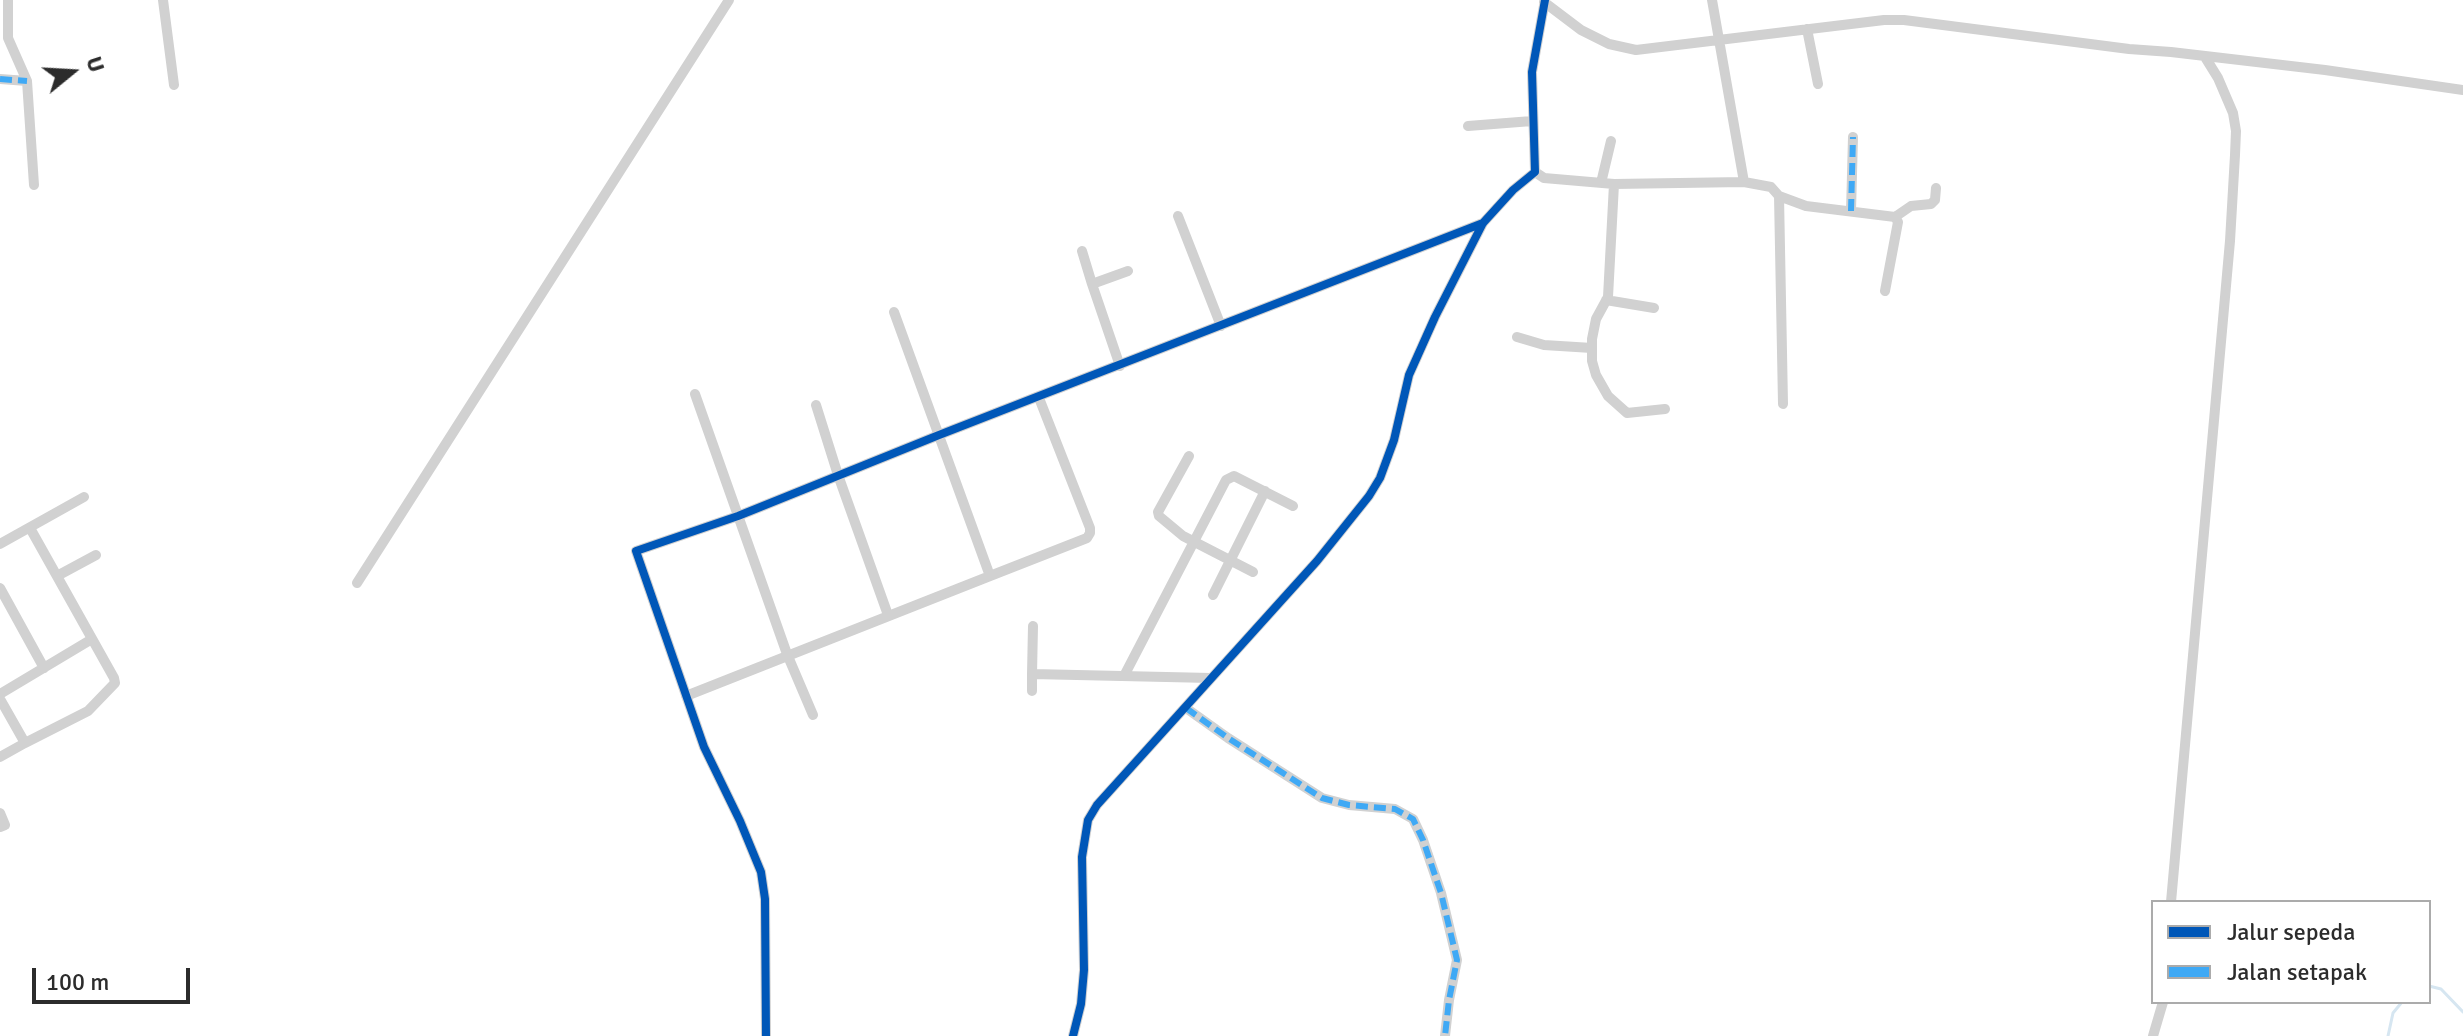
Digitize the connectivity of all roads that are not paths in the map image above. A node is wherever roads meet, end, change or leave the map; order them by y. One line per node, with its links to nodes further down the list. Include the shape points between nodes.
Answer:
1 (8, 0): 10 (street, via 8,38)
2 (163, 0): 12 (street)
3 (729, 0): 60 (street)
4 (1712, 0): 7 (street)
5 (1544, 1): 7 (street, via 1581,30 1621,47 1651,49); 14 (street, via 1532,72)
6 (1807, 29): 7 (street); 8 (street, via 1904,20); 11 (street)
7 (1719, 40): 19 (street)
8 (2205, 57): 13 (street); 80 (street, via 2233,113 2236,131)
9 (0, 79): 10 (street)
10 (27, 81): 22 (street)
11 (1818, 84)
12 (174, 85)
13 (2463, 90)
14 (1532, 121): 15 (street); 18 (street)
15 (1468, 126)
16 (1853, 137): 25 (street)
17 (1611, 141): 20 (street)
18 (1535, 172): 20 (street, via 1544,178); 28 (street)
19 (1744, 182): 21 (street); 24 (street, via 1771,187)
20 (1601, 183): 21 (street)
21 (1614, 184): 33 (street)
22 (34, 185)
23 (1936, 188): 27 (street, via 1931,204 1911,206)
24 (1779, 196): 25 (street, via 1806,206); 42 (street)
25 (1851, 211): 27 (street)
26 (1178, 216): 36 (street)
27 (1895, 217): 32 (street)
28 (1483, 223): 36 (street); 70 (street, via 1409,375 1394,440 1374,487 1317,561)
29 (1082, 251): 31 (street)
30 (1128, 271): 31 (street)
31 (1092, 284): 39 (street)
32 (1885, 291)
33 (1606, 300): 34 (street); 38 (street, via 1596,319)
34 (1654, 308)
35 (894, 312): 45 (street)
36 (1221, 326): 39 (street)
37 (1517, 337): 38 (street)
38 (1592, 348): 44 (street, via 1596,375 1624,410)
39 (1120, 366): 41 (street)
40 (695, 394): 51 (street)
41 (1039, 398): 45 (street); 59 (street, via 1090,533)
42 (1783, 404)
43 (816, 405): 47 (street)
44 (1665, 409)
45 (939, 435): 47 (street); 59 (street)
46 (1189, 456): 53 (street, via 1158,512)
47 (838, 475): 51 (street); 63 (street)
48 (1265, 491): 50 (street); 53 (street, via 1234,476 1226,480); 56 (street)
49 (84, 497): 52 (street)
50 (1293, 506)
51 (738, 516): 66 (street); 72 (street, via 636,551)
52 (30, 528): 54 (street); 58 (street)
53 (1193, 542): 56 (street); 69 (street)
54 (0, 544)
55 (96, 555): 58 (street)
56 (1230, 560): 57 (street); 62 (street)
57 (1253, 572)
58 (57, 576): 65 (street)
59 (990, 576): 63 (street)
60 (357, 583)
61 (0, 588): 67 (street)
62 (1213, 595)
63 (888, 615): 66 (street)
64 (1033, 626): 68 (street)
65 (92, 639): 67 (street); 76 (street, via 115,683 88,711)
66 (787, 654): 72 (street); 75 (street)
67 (44, 668): 73 (street)
68 (1032, 674): 69 (street); 71 (street)
69 (1124, 676): 70 (street)
70 (1211, 678): 74 (street)
71 (1032, 691)
72 (686, 696): 82 (street, via 764,885)
73 (0, 697): 76 (street)
74 (1186, 708): 83 (street, via 1088,820 1082,857 1084,970); 84 (street, via 1322,798 1395,809 1413,819 1441,893 1457,960)
75 (813, 715)
76 (25, 743): 77 (street)
77 (0, 757)
78 (0, 813): 79 (street, via 5,825)
79 (0, 827)
80 (2171, 900)
81 (2162, 1004): 85 (street)
82 (766, 1036)
83 (1073, 1036)
84 (1445, 1036)
85 (2153, 1036)

